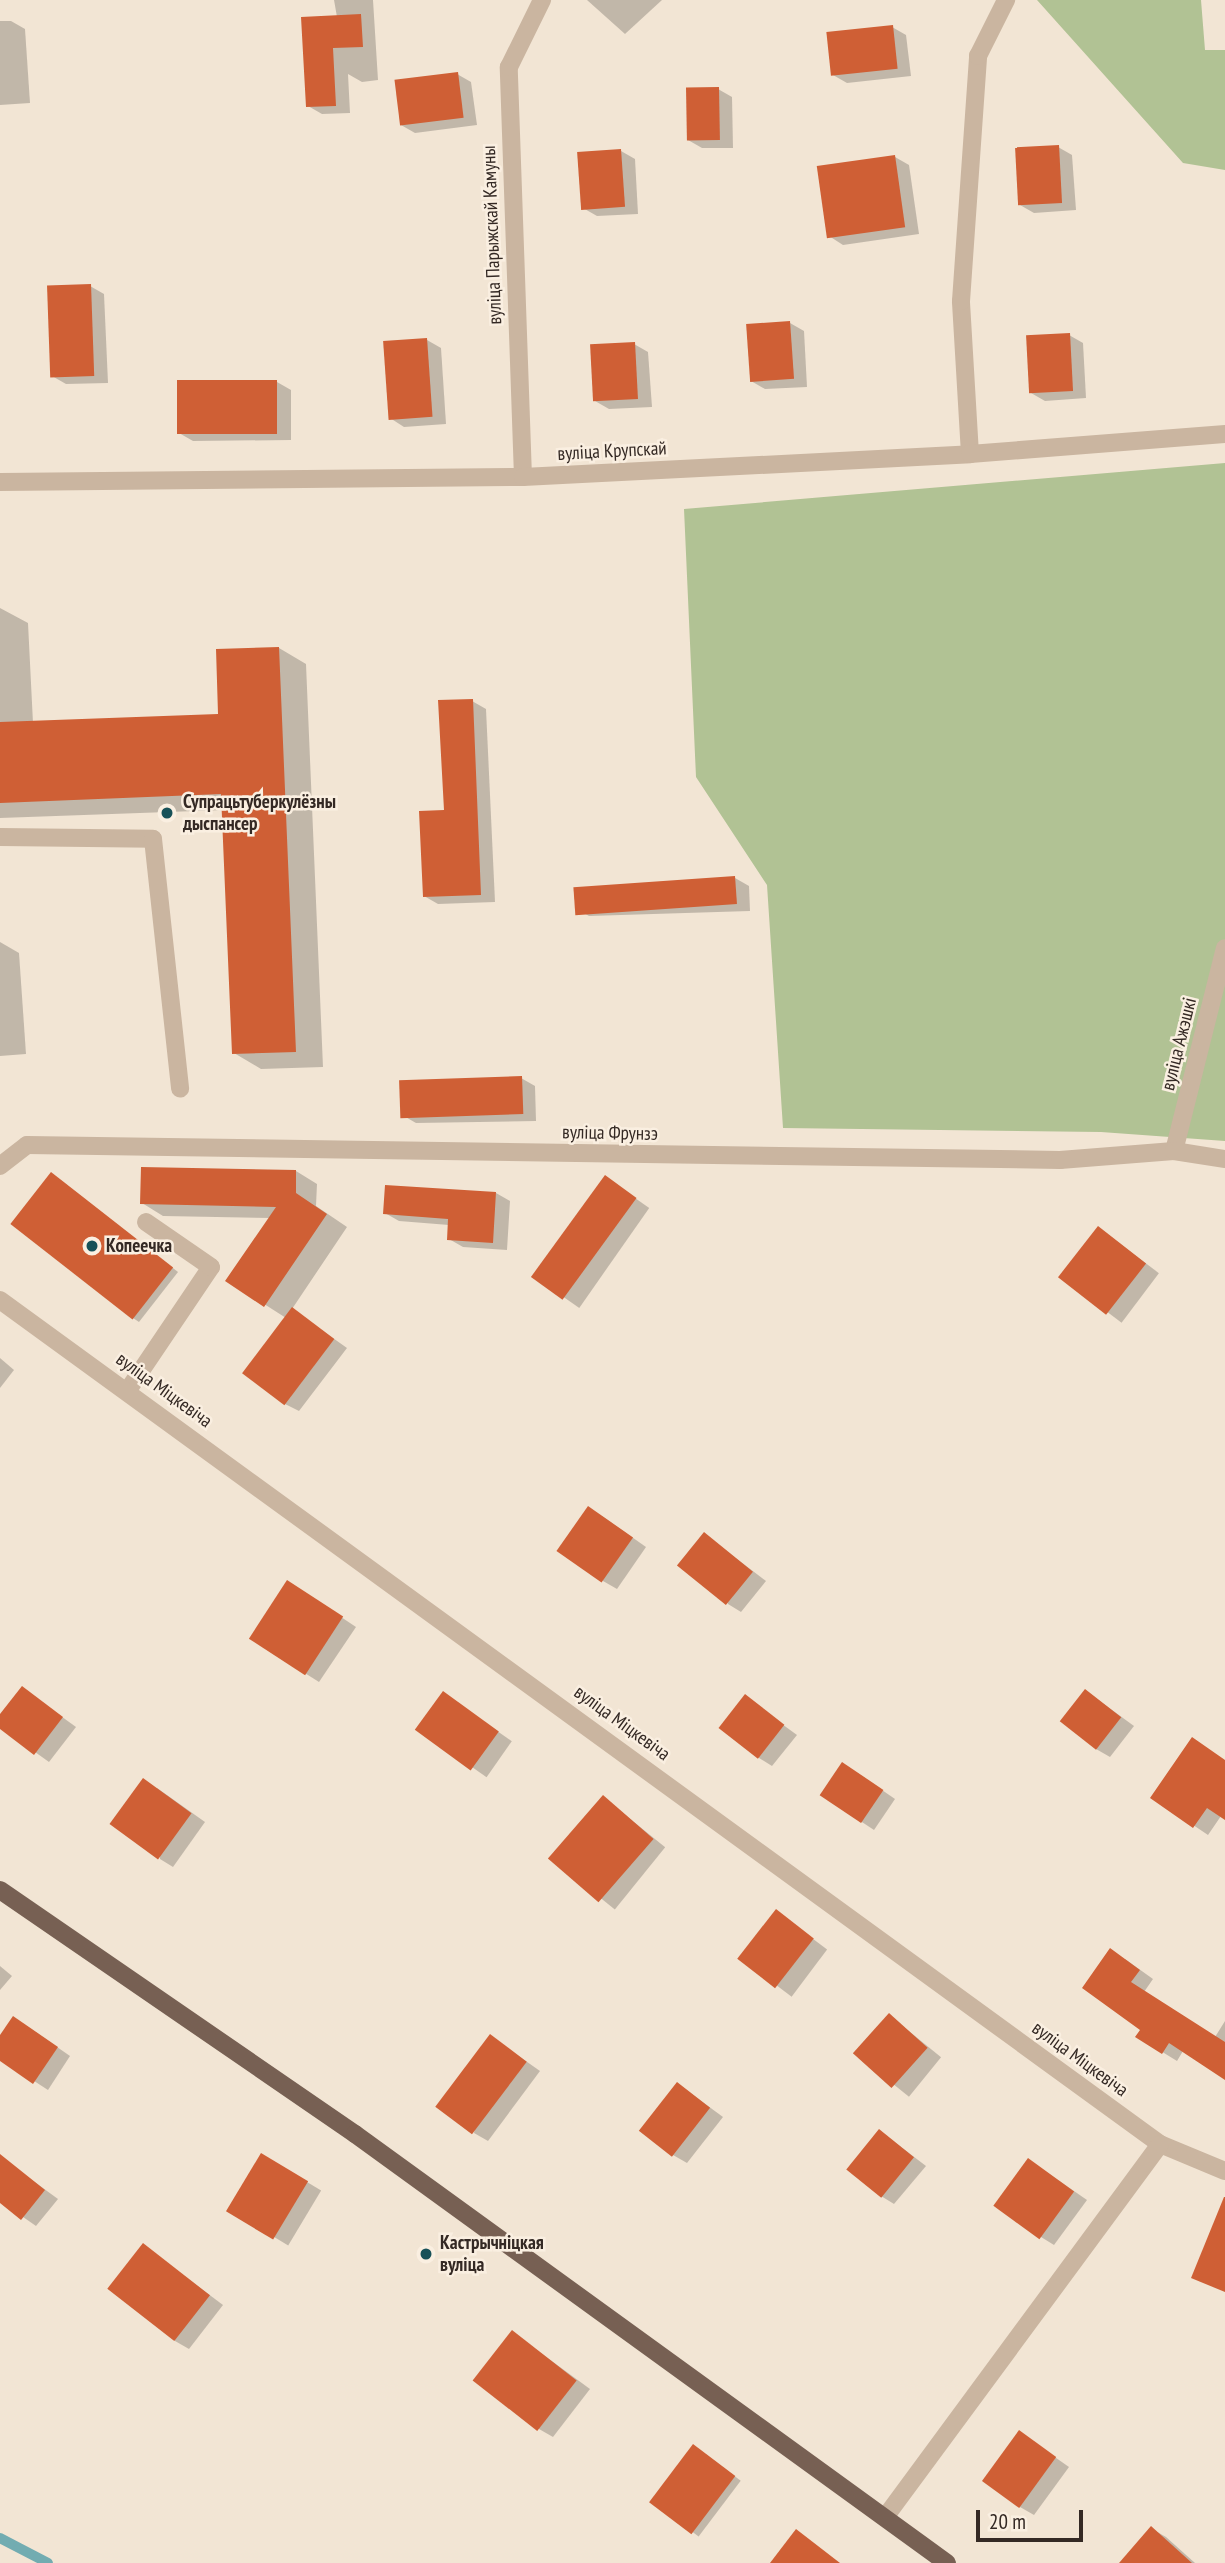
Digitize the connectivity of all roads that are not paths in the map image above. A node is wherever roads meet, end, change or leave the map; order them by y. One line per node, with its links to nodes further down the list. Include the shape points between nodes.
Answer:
1 (542, 0): 5 (street, вуліца Парыжскай Камуны, via 509,67)
2 (1006, 0): 4 (street, via 978,56 961,301)
3 (1225, 434): 4 (street, вуліца Крупскай)
4 (970, 454): 5 (street, вуліца Крупскай)
5 (523, 477): 6 (street, вуліца Крупскай)
6 (0, 482)
7 (0, 837): 9 (street, via 153,839)
8 (1225, 948): 10 (street, вуліца Ажэшкі)
9 (180, 1090)
10 (1174, 1151): 11 (street, вуліца Фрунзэ); 12 (street, вуліца Фрунзэ, via 1060,1160 27,1145)
11 (1225, 1159)
12 (0, 1166)
13 (146, 1222): 15 (street, via 211,1267)
14 (0, 1300): 15 (street, вуліца Міцкевіча)
15 (128, 1390): 17 (street, вуліца Міцкевіча)
16 (0, 1890): 19 (main road, via 355,2134)
17 (1160, 2144): 18 (street, вуліца Міцкевіча); 19 (street)
18 (1225, 2171)
19 (886, 2516): 20 (main road)
20 (947, 2563)

